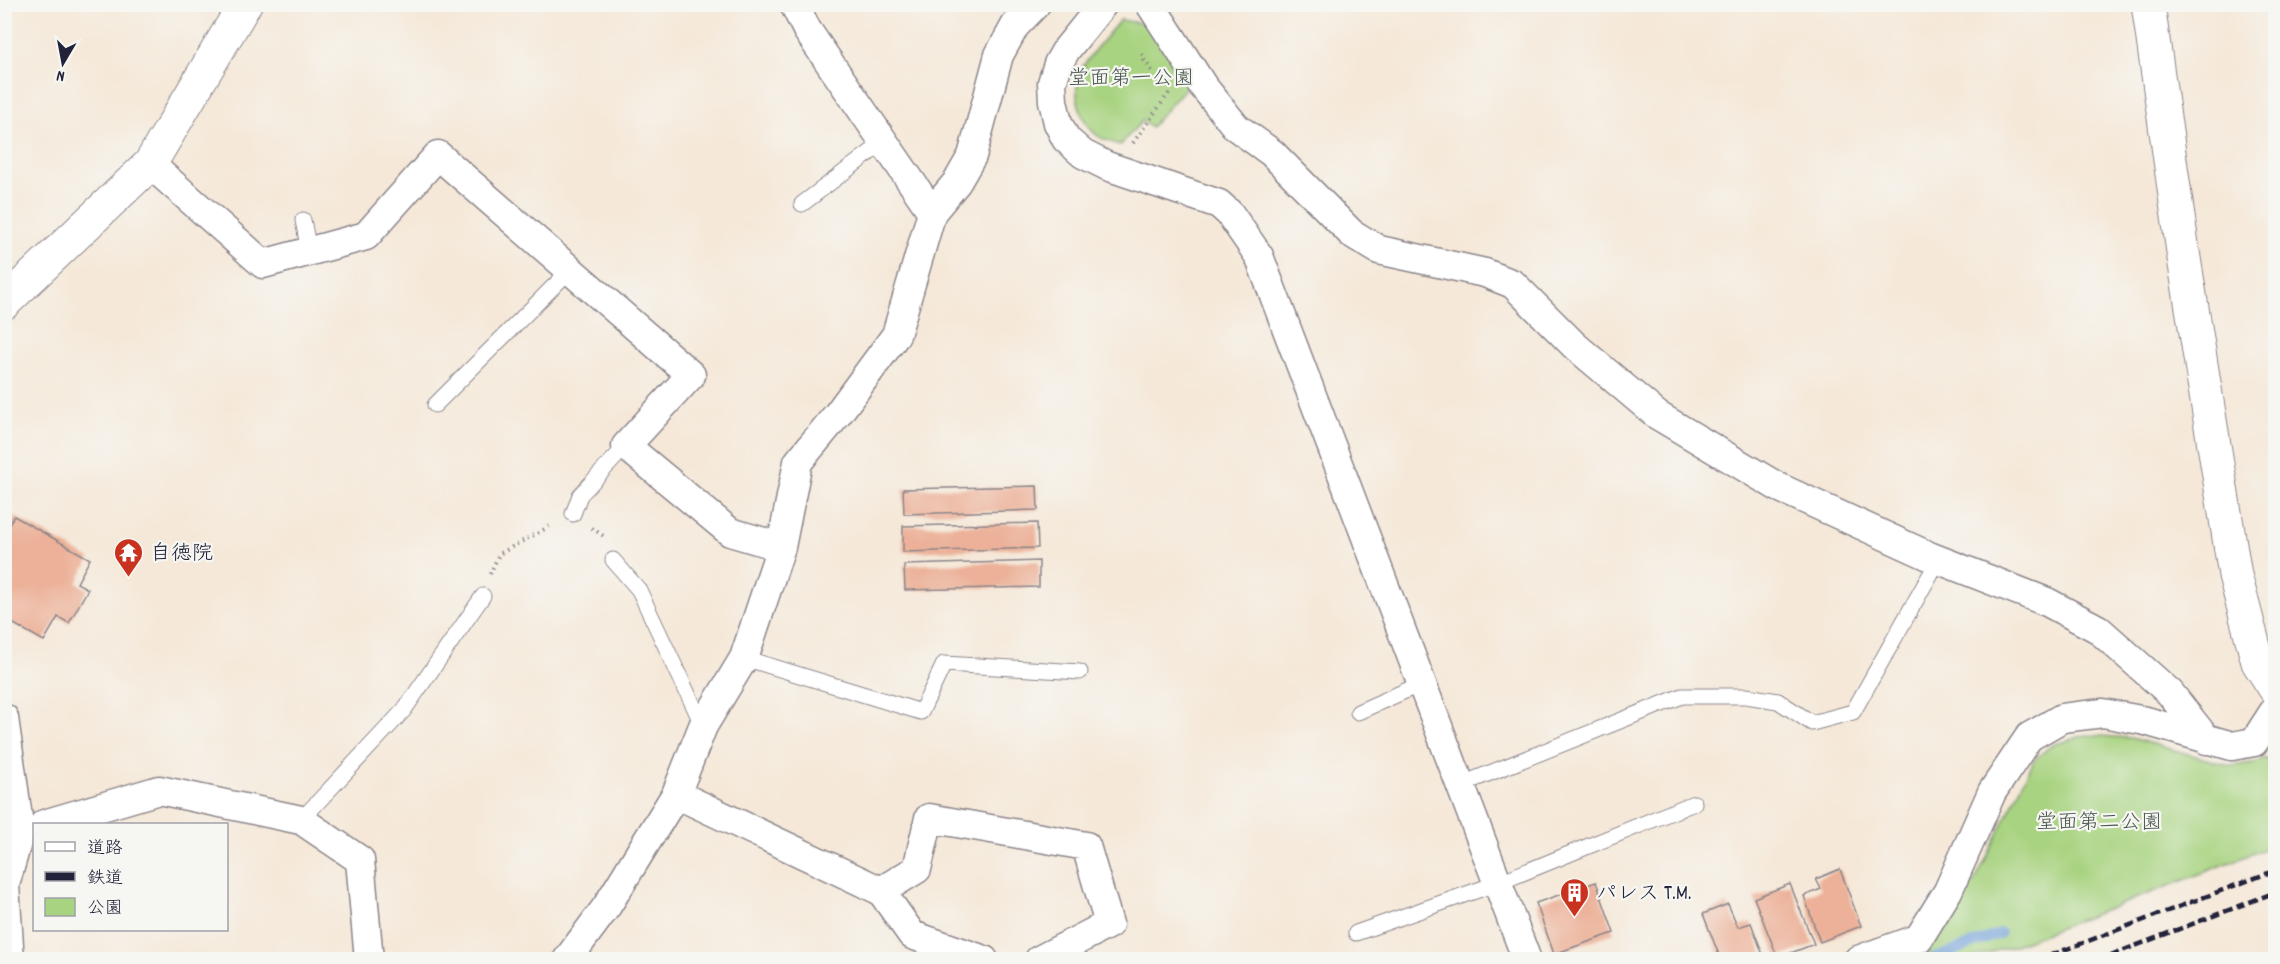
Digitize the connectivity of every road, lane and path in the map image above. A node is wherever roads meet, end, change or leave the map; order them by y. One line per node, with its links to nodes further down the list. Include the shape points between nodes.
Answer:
1 (245, 4): 10 (street)
2 (794, 4): 8 (street, via 807,30)
3 (1036, 4): 12 (street, via 1015,26 999,55 972,156)
4 (1103, 4): 26 (street, via 1058,64 1052,83 1058,123 1066,139 1083,154 1219,204 1258,256)
5 (1150, 4): 21 (street, via 1203,86 1236,127 1272,153 1351,233 1379,250 1485,273 1513,284 1574,345 1657,415 1778,487)
6 (2148, 4): 27 (street, via 2235,575 2258,662)
7 (1165, 87): 9 (path, via 1170,92)
8 (884, 142): 11 (lane); 12 (street)
9 (1134, 142)
10 (150, 164): 14 (street, via 263,264); 16 (street)
11 (802, 204)
12 (932, 212): 20 (street, via 896,335 798,462)
13 (303, 220): 14 (lane)
14 (309, 251): 15 (street, via 366,236 438,155)
15 (570, 270): 17 (lane); 18 (street, via 691,375)
16 (4, 303)
17 (435, 405)
18 (626, 446): 19 (lane, via 580,495); 20 (street, via 730,532)
19 (573, 514): 22 (path, via 608,539); 23 (path, via 499,554)
20 (781, 547): 24 (street)
21 (1939, 559): 32 (street, via 2047,602 2098,629 2170,693); 33 (lane, via 1853,712 1812,723 1778,701 1746,696 1682,696)
22 (613, 560): 31 (lane, via 639,590)
23 (483, 596): 36 (lane, via 404,710)
24 (744, 658): 25 (lane, via 921,712 944,664); 31 (street)
25 (1080, 672)
26 (1423, 683): 29 (lane); 33 (street)
27 (2276, 690)
28 (2276, 708): 32 (street, via 2254,741 2232,746)
29 (1358, 712)
30 (4, 718): 38 (street)
31 (703, 726): 34 (street)
32 (2207, 740): 48 (street, via 2146,721 2103,713 2062,718 2029,737 1992,792 1948,891 1919,938)
33 (1460, 785): 39 (street)
34 (676, 794): 40 (street); 44 (street, via 607,906)
35 (1694, 803): 39 (lane)
36 (301, 820): 37 (street, via 159,790); 43 (street, via 360,860)
37 (50, 823)
38 (33, 828): 42 (street, via 5,885)
39 (1498, 884): 41 (lane); 47 (street)
40 (881, 891): 45 (street, via 912,934); 46 (street, via 918,869 929,818 1086,846 1109,924)
41 (1356, 933)
42 (10, 960)
43 (369, 960)
44 (567, 960)
45 (984, 960)
46 (1039, 960)
47 (1527, 960)
48 (1858, 960)

